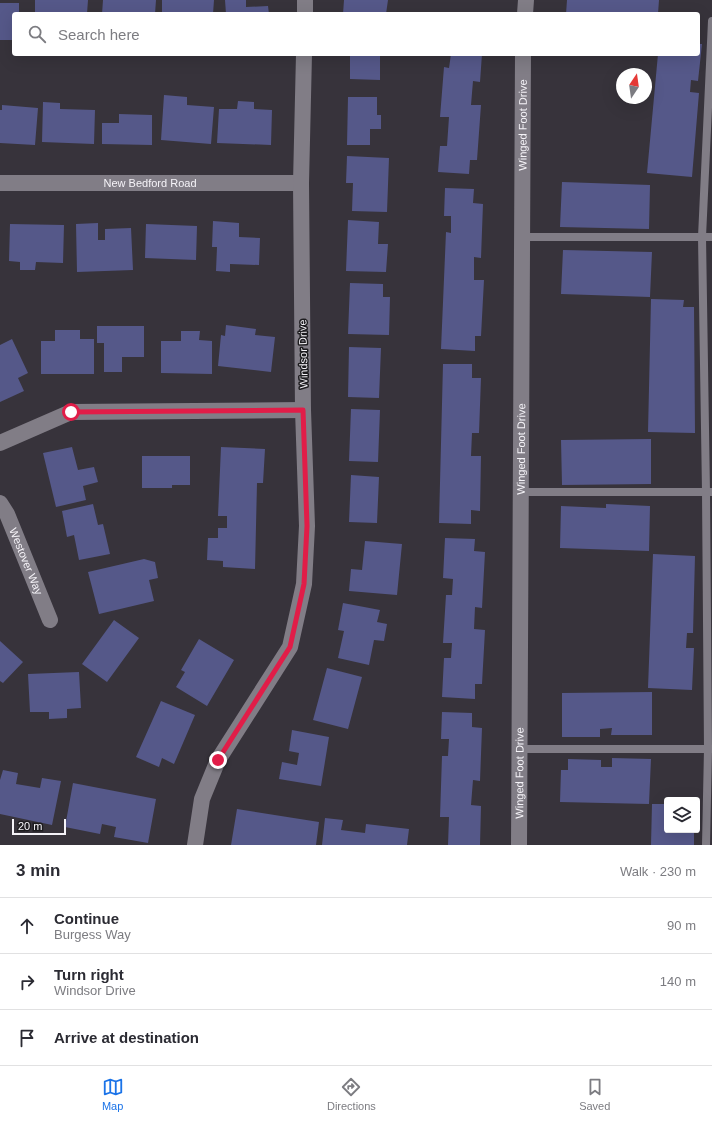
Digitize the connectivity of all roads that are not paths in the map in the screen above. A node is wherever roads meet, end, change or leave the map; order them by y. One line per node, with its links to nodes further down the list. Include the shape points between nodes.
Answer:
1 (305, 0): 3 (street)
2 (526, 0): 4 (street)
3 (305, 12)
4 (525, 12)
5 (712, 21): 11 (lane)
6 (304, 56): 9 (street, Windsor Drive)
7 (523, 56): 10 (street, Winged Foot Drive)
8 (0, 183): 9 (street, New Bedford Road)
9 (301, 183): 13 (street, Windsor Drive)
10 (522, 237): 11 (lane); 15 (street, Winged Foot Drive)
11 (702, 237): 12 (lane); 16 (lane)
12 (712, 237)
13 (303, 410): 14 (street, via 71,412); 21 (street, Windsor Drive, via 307,526 304,584 290,647 218,760 202,799)
14 (0, 443)
15 (521, 492): 16 (lane); 19 (street, Winged Foot Drive)
16 (709, 492): 20 (lane)
17 (0, 503): 18 (street, Westover Way, via 7,514)
18 (50, 620)
19 (520, 749): 20 (lane); 22 (street, Winged Foot Drive)
20 (710, 749): 23 (lane)
21 (195, 845)
22 (519, 845)
23 (706, 845)

